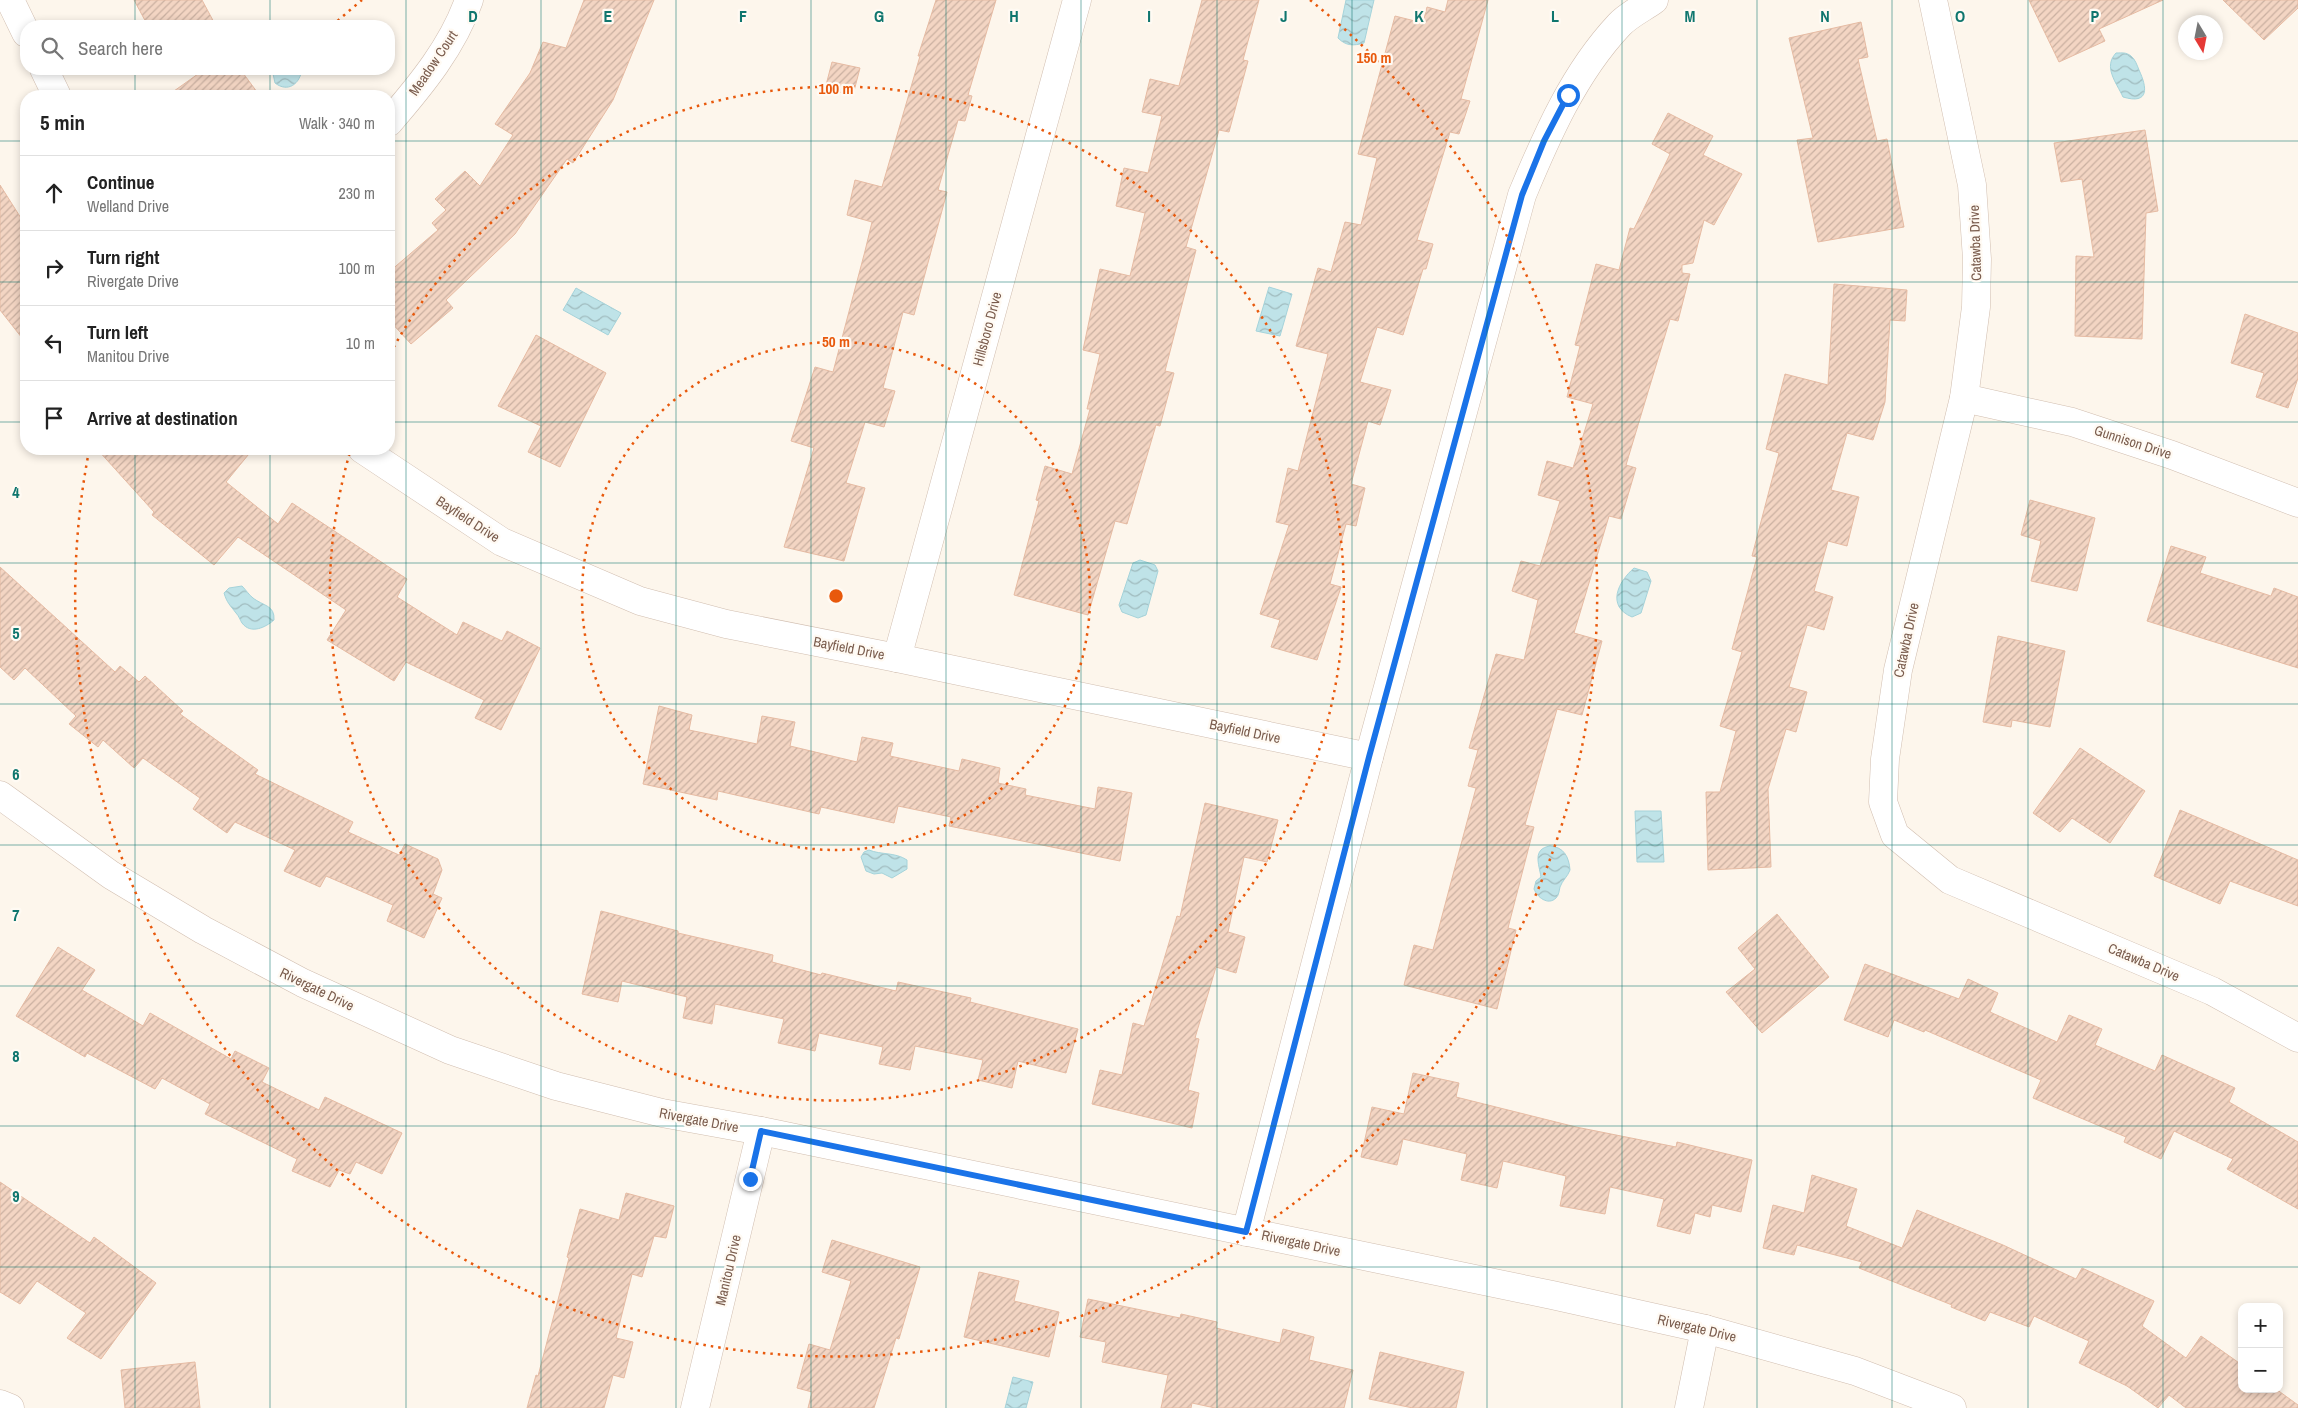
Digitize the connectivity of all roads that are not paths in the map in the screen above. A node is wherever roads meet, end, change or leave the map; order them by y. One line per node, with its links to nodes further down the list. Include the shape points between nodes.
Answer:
1 (10, 0): 6 (street)
2 (469, 0): 9 (street, Meadow Court, via 464,16 442,54)
3 (1077, 0): 13 (street, Hillsboro Drive)
4 (1654, 0): 14 (street, via 1620,23 1568,95 1544,141 1522,195)
5 (1932, 0): 10 (street, Catawba Drive, via 1972,185 1977,259 1976,307)
6 (20, 21)
7 (47, 75): 8 (street)
8 (54, 90)
9 (395, 115)
10 (1964, 398): 12 (street, Gunnison Drive, via 2072,422 2172,455); 16 (street, Catawba Drive, via 1908,623 1884,759 1883,802 1895,835 1950,880 2212,991)
11 (371, 455): 13 (street, Bayfield Drive, via 502,542 640,601 726,624)
12 (2298, 503)
13 (897, 658): 14 (street, Bayfield Drive)
14 (1369, 757): 18 (street)
15 (0, 796): 17 (street, Rivergate Drive, via 111,875 203,930 303,983 450,1050 556,1086 662,1113)
16 (2298, 1038)
17 (761, 1131): 18 (street, Rivergate Drive); 22 (street, Manitou Drive)
18 (1246, 1232): 19 (street, Rivergate Drive)
19 (1705, 1330): 23 (street); 24 (street, Rivergate Drive, via 1856,1371)
20 (0, 1404): 21 (street)
21 (10, 1408)
22 (695, 1408)
23 (1689, 1408)
24 (1952, 1408)

